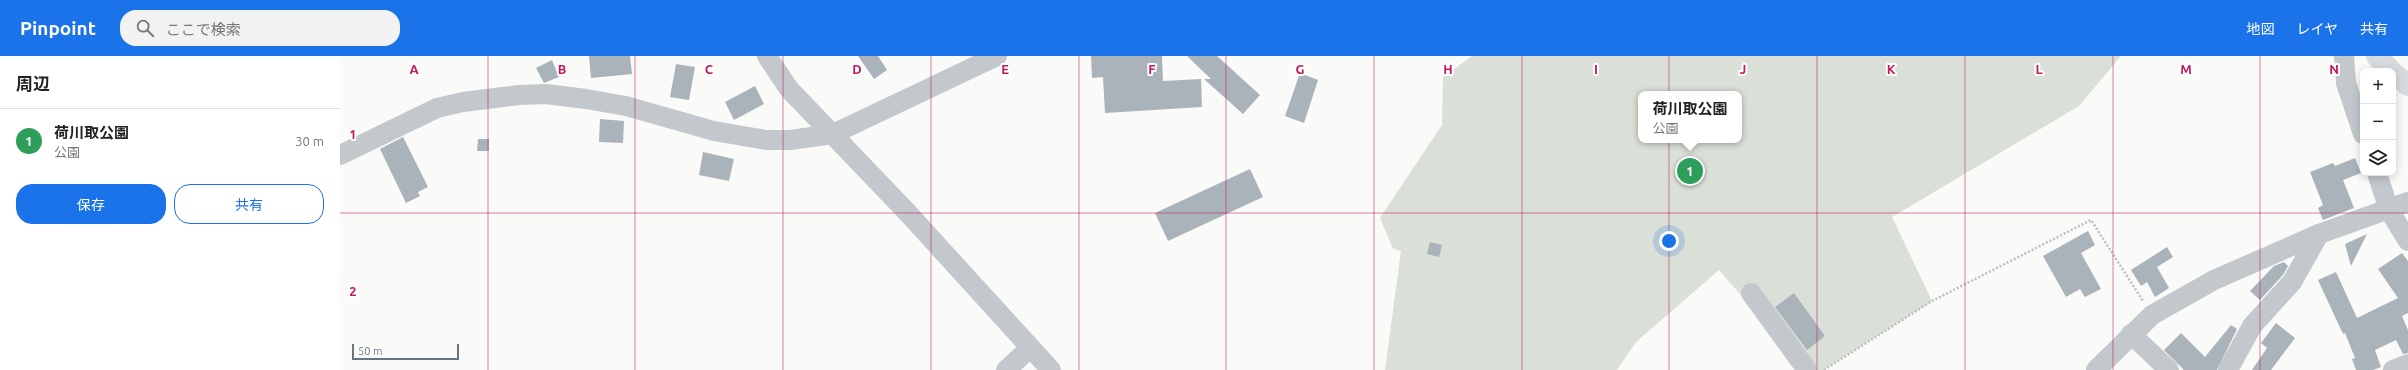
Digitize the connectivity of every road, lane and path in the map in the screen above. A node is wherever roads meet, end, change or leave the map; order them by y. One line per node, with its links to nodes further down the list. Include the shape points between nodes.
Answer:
1 (766, 56): 9 (street, via 790,89)
2 (997, 56): 9 (street)
3 (2344, 56): 8 (street, via 2346,83)
4 (2376, 56): 5 (main road)
5 (2388, 68)
6 (2396, 75): 7 (main road)
7 (2408, 85)
8 (2360, 125)
9 (833, 134): 10 (street, via 790,140 766,140 714,131 626,106 546,94 519,95 438,108); 19 (street)
10 (340, 155)
11 (2377, 176): 13 (street)
12 (2408, 202): 13 (street)
13 (2389, 210): 14 (street); 15 (street)
14 (2319, 234): 17 (street, via 2214,280); 27 (street, via 2292,282 2252,326)
15 (2408, 241)
16 (1751, 293): 23 (street)
17 (2152, 315): 18 (street); 24 (path, via 2091,220 1932,301)
18 (2131, 334): 25 (street); 26 (street)
19 (1030, 348): 21 (street); 22 (street)
20 (2408, 364): 28 (street)
21 (1006, 370)
22 (1051, 370)
23 (1807, 370)
24 (1823, 370)
25 (2096, 370)
26 (2169, 370)
27 (2228, 370)
28 (2393, 370)

